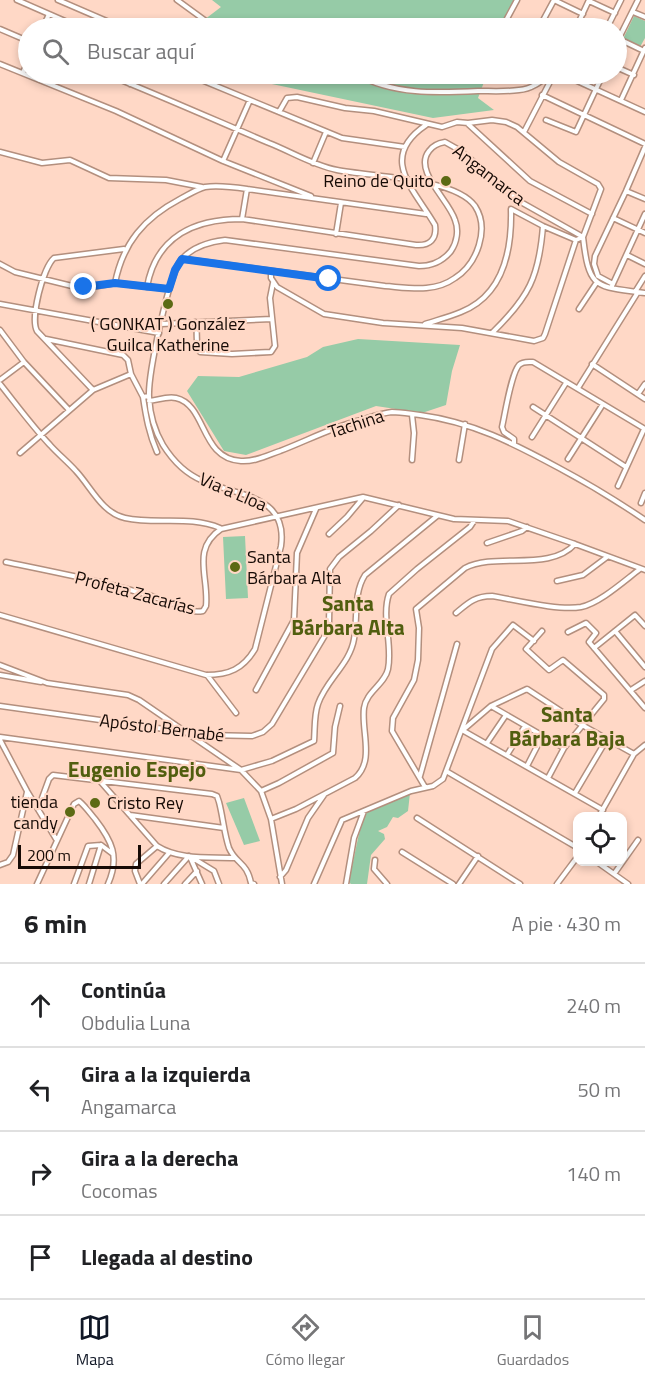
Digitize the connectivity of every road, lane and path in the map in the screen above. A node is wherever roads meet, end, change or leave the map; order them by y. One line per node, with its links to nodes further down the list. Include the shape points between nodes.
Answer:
1 (17, 0): 11 (street)
2 (58, 0): 16 (street)
3 (177, 0): 17 (street)
4 (517, 0): 18 (street)
5 (556, 0): 12 (street); 19 (street)
6 (589, 0): 10 (street); 12 (street)
7 (621, 0): 10 (street)
8 (638, 0): 9 (street)
9 (633, 12): 13 (street); 22 (street)
10 (615, 13): 21 (street)
11 (50, 14): 14 (street); 15 (street)
12 (583, 14): 20 (street)
13 (645, 17)
14 (48, 18)
15 (59, 18)
16 (97, 18)
17 (202, 18)
18 (507, 18)
19 (545, 18)
20 (581, 18)
21 (612, 18)
22 (627, 24)
23 (0, 29): 24 (street)
24 (18, 37)
25 (627, 44): 26 (street)
26 (644, 49): 30 (street)
27 (0, 64): 28 (street)
28 (18, 71)
29 (627, 72): 30 (street)
30 (634, 75): 42 (street)
31 (50, 84): 55 (street)
32 (130, 84): 49 (street)
33 (211, 84): 41 (street)
34 (383, 84): 35 (street, via 427,93 519,90)
35 (535, 84)
36 (548, 84): 40 (street)
37 (585, 84): 39 (street)
38 (598, 84): 39 (street)
39 (596, 89): 42 (street); 45 (street)
40 (542, 95): 45 (street); 51 (street)
41 (250, 100): 43 (street); 49 (street)
42 (621, 100): 44 (street)
43 (279, 112): 48 (street, via 287,98 297,97); 50 (street)
44 (645, 112)
45 (585, 116): 46 (street, via 575,132); 52 (street)
46 (546, 120)
47 (468, 123): 48 (street, via 457,122 442,128); 51 (street, via 506,122); 67 (street, via 530,181)
48 (427, 124): 53 (street)
49 (237, 130): 55 (street); 56 (street)
50 (326, 132): 53 (street); 56 (street)
51 (524, 132): 67 (street, via 559,162 601,187)
52 (645, 146): 61 (street)
53 (405, 147): 57 (street)
54 (0, 152): 59 (street, via 42,163 70,160 109,178 175,181)
55 (223, 161): 62 (street)
56 (313, 164): 57 (street)
57 (405, 180): 58 (street); 66 (street)
58 (432, 182): 74 (street, Angamarca, via 424,167 426,155 436,145 449,143 519,201); 78 (street, Angamarca, via 453,214 457,230 451,250 432,265 225,240 200,246); 81 (street, via 464,197 481,220 478,248 456,278 433,288 418,289)
59 (203, 188): 60 (street); 76 (street, via 151,218)
60 (247, 189): 62 (street); 69 (street)
61 (626, 191): 63 (street); 68 (street)
62 (318, 199): 64 (street)
63 (645, 199)
64 (341, 203): 66 (street); 73 (street)
65 (645, 213): 71 (street)
66 (427, 214): 73 (street, via 436,233 424,246)
67 (592, 214): 74 (street)
68 (613, 218): 71 (street); 88 (street, via 594,264 598,276)
69 (242, 219): 73 (street); 87 (street, via 199,224 183,231 163,251)
70 (543, 226): 75 (street); 98 (street, via 511,209 508,254 497,280 472,306); 101 (street, via 533,280 520,303)
71 (638, 230): 72 (street); 77 (street)
72 (645, 233)
73 (336, 234)
74 (583, 237): 75 (street); 84 (street, via 588,271)
75 (576, 240): 101 (street, via 543,338 534,341)
76 (125, 249): 83 (street, via 59,257 51,260); 85 (street)
77 (627, 255): 80 (street); 88 (street)
78 (182, 259): 81 (street); 89 (street)
79 (0, 264): 83 (street, via 15,272)
80 (645, 264)
81 (271, 271): 86 (street)
82 (645, 276): 90 (street)
83 (44, 278): 85 (street, via 76,287); 93 (street)
84 (597, 282): 88 (street); 94 (street)
85 (115, 283): 87 (street)
86 (273, 283): 95 (street); 98 (street, via 324,314)
87 (147, 287): 89 (street)
88 (611, 287): 90 (street)
89 (169, 289): 97 (street, Via a Lloa)
90 (636, 292): 91 (street); 104 (street)
91 (645, 293)
92 (0, 304): 93 (street)
93 (36, 309): 100 (street); 102 (street, via 35,328)
94 (579, 309)
95 (272, 319): 96 (street); 96 (street, via 275,346 269,353 200,352)
96 (195, 322): 97 (street)
97 (161, 324): 100 (street, Via a Lloa)
98 (424, 324): 101 (street)
99 (0, 330): 103 (street)
100 (159, 333): 113 (street, Via a Lloa)
101 (492, 333)
102 (46, 339): 105 (street, via 123,355); 110 (street)
103 (24, 362): 106 (street); 117 (street)
104 (592, 364): 109 (street); 111 (street)
105 (131, 374): 110 (street); 112 (street)
106 (0, 382): 122 (street)
107 (566, 383): 109 (street); 119 (street); 125 (street, via 533,362 519,365 503,430)
108 (645, 384): 111 (street)
109 (578, 388): 115 (street)
110 (93, 390): 117 (street)
111 (639, 394): 114 (street)
112 (143, 397): 113 (street, Tachina); 126 (street)
113 (149, 399): 118 (street, Tachina, via 170,397 186,403 220,455 241,462 260,459 354,422 392,412); 139 (street, Via a Lloa, via 155,431 178,464 202,480 261,501)
114 (645, 399)
115 (603, 404): 121 (street); 124 (street)
116 (532, 407): 119 (street)
117 (69, 410): 122 (street)
118 (412, 414): 120 (street, Tachina); 129 (street)
119 (545, 416): 123 (street); 124 (street)
120 (465, 424): 125 (street, Tachina); 130 (street)
121 (645, 429): 131 (street)
122 (40, 434): 127 (street); 143 (street, via 96,497 122,518 200,521)
123 (532, 437)
124 (582, 439): 128 (street); 131 (street)
125 (514, 443): 141 (street, Tachina, via 614,498)
126 (157, 452)
127 (20, 453)
128 (568, 459)
129 (412, 460)
130 (459, 460)
131 (626, 467): 132 (street)
132 (618, 486)
133 (645, 493): 135 (street)
134 (363, 497): 136 (street); 137 (street); 144 (street)
135 (641, 503)
136 (400, 505): 138 (street); 177 (street, Apóstol Bernabé, via 330,568 327,632 272,724 252,736)
137 (316, 509): 139 (street); 166 (street, via 297,553 294,620)
138 (437, 516): 140 (street); 187 (street, via 360,582 354,641 318,704 314,741 272,761)
139 (278, 517): 143 (street); 163 (street, Via a Lloa, via 281,546 255,649 235,671)
140 (474, 520): 142 (street, via 508,521); 195 (street, via 389,594 388,670 363,709 366,765 356,778)
141 (645, 520)
142 (527, 527): 145 (street); 146 (street)
143 (221, 529): 148 (street, Profeta Zacarías, via 206,543 206,606 197,612 76,576)
144 (329, 534)
145 (487, 543)
146 (575, 544): 147 (street); 189 (street, via 562,554 472,564 418,605 414,680 393,718 392,730)
147 (607, 557): 149 (street); 150 (street, via 582,575)
148 (6, 562)
149 (643, 570): 151 (street, via 580,607 481,596)
150 (557, 581)
151 (456, 613)
152 (0, 615): 163 (street, Via a Lloa)
153 (645, 626): 155 (street, via 635,615)
154 (542, 631): 157 (street)
155 (615, 631): 159 (street); 161 (street)
156 (568, 632): 159 (street, via 586,622 595,632 589,641)
157 (534, 641): 174 (street, via 526,649 548,669 563,660 603,692 604,699); 176 (street, via 513,625 492,649)
158 (457, 644): 189 (street)
159 (594, 648): 167 (street)
160 (0, 665): 165 (street)
161 (645, 667)
162 (0, 675): 165 (street)
163 (206, 675): 172 (street)
164 (645, 681): 167 (street)
165 (47, 683): 177 (street, via 128,695)
166 (256, 690)
167 (631, 690): 171 (street)
168 (0, 706): 177 (street, Apóstol Bernabé)
169 (340, 706): 194 (street, via 333,753)
170 (491, 706): 173 (street); 174 (street, via 526,689); 176 (street)
171 (645, 708)
172 (236, 713)
173 (506, 715): 175 (street); 181 (street)
174 (582, 725): 180 (street); 183 (street)
175 (525, 726): 178 (street); 185 (street)
176 (462, 730): 181 (street); 188 (street)
177 (186, 733): 187 (street)
178 (543, 735): 183 (street); 186 (street)
179 (0, 739): 187 (street); 193 (street)
180 (607, 739): 184 (street); 196 (street)
181 (487, 743): 185 (street)
182 (645, 745): 184 (street)
183 (564, 748): 190 (street)
184 (634, 754): 199 (street)
185 (507, 755): 186 (street)
186 (527, 766): 190 (street)
187 (241, 770): 194 (street)
188 (446, 771): 192 (street, via 439,783); 207 (street)
189 (419, 776): 192 (street)
190 (548, 778): 196 (street)
191 (98, 780): 197 (street, via 50,776); 200 (street); 203 (street, via 212,794 218,799)
192 (425, 787): 198 (street)
193 (27, 791): 197 (street); 217 (street, via 13,855)
194 (261, 791): 202 (street)
195 (325, 794): 202 (street); 221 (street, via 308,818)
196 (575, 794): 199 (street)
197 (38, 810): 204 (street)
198 (364, 810): 222 (street, via 354,838); 234 (street, via 340,823)
199 (603, 810)
200 (129, 815): 203 (street); 208 (street)
201 (417, 818): 213 (street)
202 (271, 819): 221 (street)
203 (224, 828): 214 (street)
204 (57, 840): 211 (street, via 79,801 109,837); 223 (street)
205 (638, 840): 220 (street)
206 (101, 845): 211 (street); 224 (street, via 92,844 86,849); 225 (street)
207 (573, 845)
208 (157, 846): 210 (street); 227 (street, via 136,864)
209 (402, 852): 236 (street)
210 (169, 853): 212 (street); 227 (street)
211 (114, 854): 226 (street, via 114,870)
212 (190, 856): 214 (street); 219 (street); 228 (street); 231 (street, via 214,871)
213 (478, 856): 237 (street); 238 (street)
214 (234, 858): 232 (street, via 244,864)
215 (375, 860): 235 (street, via 374,869)
216 (573, 863): 239 (street)
217 (0, 865)
218 (604, 866): 220 (street)
219 (197, 871): 229 (street); 230 (street)
220 (614, 874): 240 (street)
221 (280, 877): 233 (street)
222 (346, 883)
223 (38, 884)
224 (74, 884)
225 (89, 884)
226 (108, 884)
227 (141, 884)
228 (164, 884)
229 (185, 884)
230 (202, 884)
231 (219, 884)
232 (252, 884)
233 (282, 884)
234 (314, 884)
235 (387, 884)
236 (453, 884)
237 (459, 884)
238 (520, 884)
239 (557, 884)
240 (628, 884)

